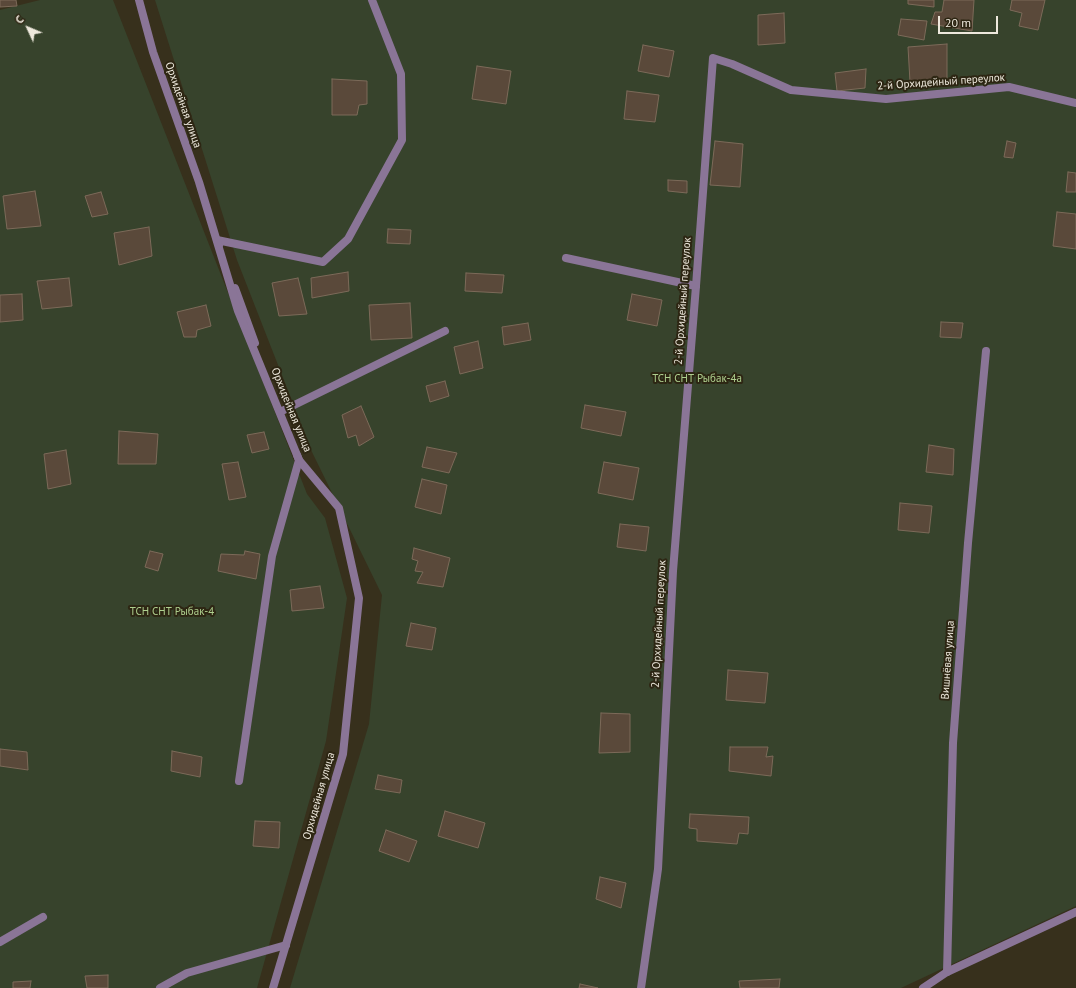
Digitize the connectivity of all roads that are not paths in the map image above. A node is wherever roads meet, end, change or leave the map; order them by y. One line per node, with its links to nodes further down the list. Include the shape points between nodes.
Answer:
1 (139, 0): 4 (street, Орхидейная улица, via 153,52)
2 (372, 0): 4 (street, via 401,74 402,140 348,239 323,262)
3 (1076, 103): 6 (street, 2-й Орхидейный переулок, via 1009,87 886,99 791,90 713,58)
4 (217, 240): 9 (street, Орхидейная улица, via 238,310); 10 (street)
5 (566, 258): 6 (street)
6 (696, 286): 19 (street, 2-й Орхидейный переулок, via 673,571 658,869)
7 (445, 332): 9 (street)
8 (986, 351): 16 (street, Вишнёвая улица, via 953,743)
9 (280, 412): 10 (street, Орхидейная улица)
10 (299, 460): 11 (street, via 272,556); 15 (street, Орхидейная улица, via 339,508 359,598 343,754)
11 (239, 782)
12 (1076, 912): 16 (street)
13 (44, 918): 14 (street)
14 (0, 942)
15 (286, 945): 17 (street, via 187,973); 18 (street, Орхидейная улица)
16 (947, 972): 20 (street)
17 (160, 988)
18 (273, 988)
19 (641, 988)
20 (923, 988)

